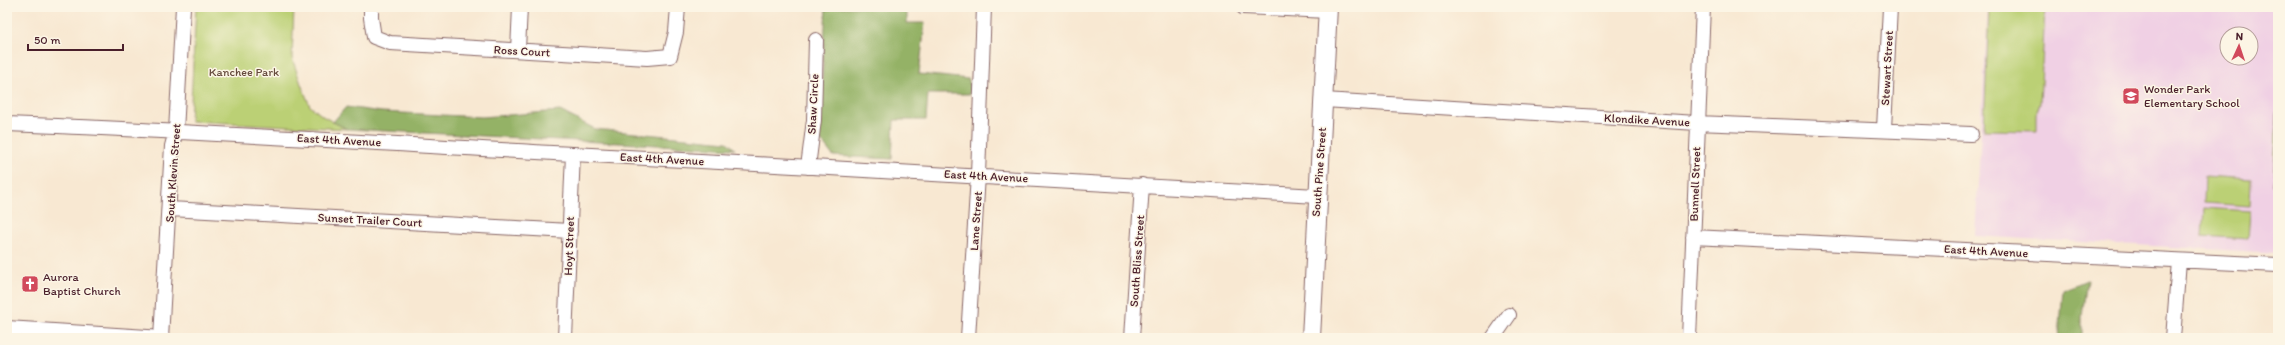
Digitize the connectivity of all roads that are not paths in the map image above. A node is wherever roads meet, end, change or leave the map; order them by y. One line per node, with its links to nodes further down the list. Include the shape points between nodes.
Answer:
1 (183, 7): 16 (street, South Klevin Street)
2 (371, 7): 11 (street, Ross Court, via 374,37 390,43)
3 (520, 7): 11 (street)
4 (678, 7): 11 (street, Ross Court, via 676,32 670,56 647,58)
5 (984, 7): 20 (street, Lane Street)
6 (1243, 7): 9 (street)
7 (1703, 7): 13 (street, Bunnell Street)
8 (1890, 7): 15 (street, Stewart Street)
9 (1328, 9): 12 (street, South Pine Street)
10 (816, 40): 19 (street, Shaw Circle, via 814,120)
11 (518, 50)
12 (1324, 100): 13 (street, Klondike Avenue); 22 (street, South Pine Street)
13 (1697, 123): 15 (street, Klondike Avenue); 25 (street, Bunnell Street)
14 (7, 124): 16 (street, East 4th Avenue)
15 (1884, 129): 17 (street, Klondike Avenue)
16 (176, 131): 18 (street, East 4th Avenue); 23 (street, South Klevin Street, via 172,146)
17 (1971, 134)
18 (573, 154): 19 (street, East 4th Avenue); 24 (street, Hoyt Street)
19 (808, 167): 20 (street, East 4th Avenue)
20 (978, 175): 21 (street, East 4th Avenue); 32 (street, Lane Street)
21 (1142, 185): 22 (street, East 4th Avenue); 33 (street, South Bliss Street)
22 (1317, 196): 34 (street, South Pine Street)
23 (170, 209): 24 (street, Sunset Trailer Court); 30 (street, South Klevin Street)
24 (570, 231): 31 (street, Hoyt Street)
25 (1693, 237): 26 (street, East 4th Avenue); 36 (street, Bunnell Street)
26 (2179, 260): 27 (street, East 4th Avenue); 37 (street)
27 (2278, 265)
28 (1509, 315): 35 (street)
29 (7, 328): 30 (street)
30 (162, 338)
31 (565, 338)
32 (968, 338)
33 (1132, 338)
34 (1311, 338)
35 (1494, 338)
36 (1689, 338)
37 (2173, 338)

